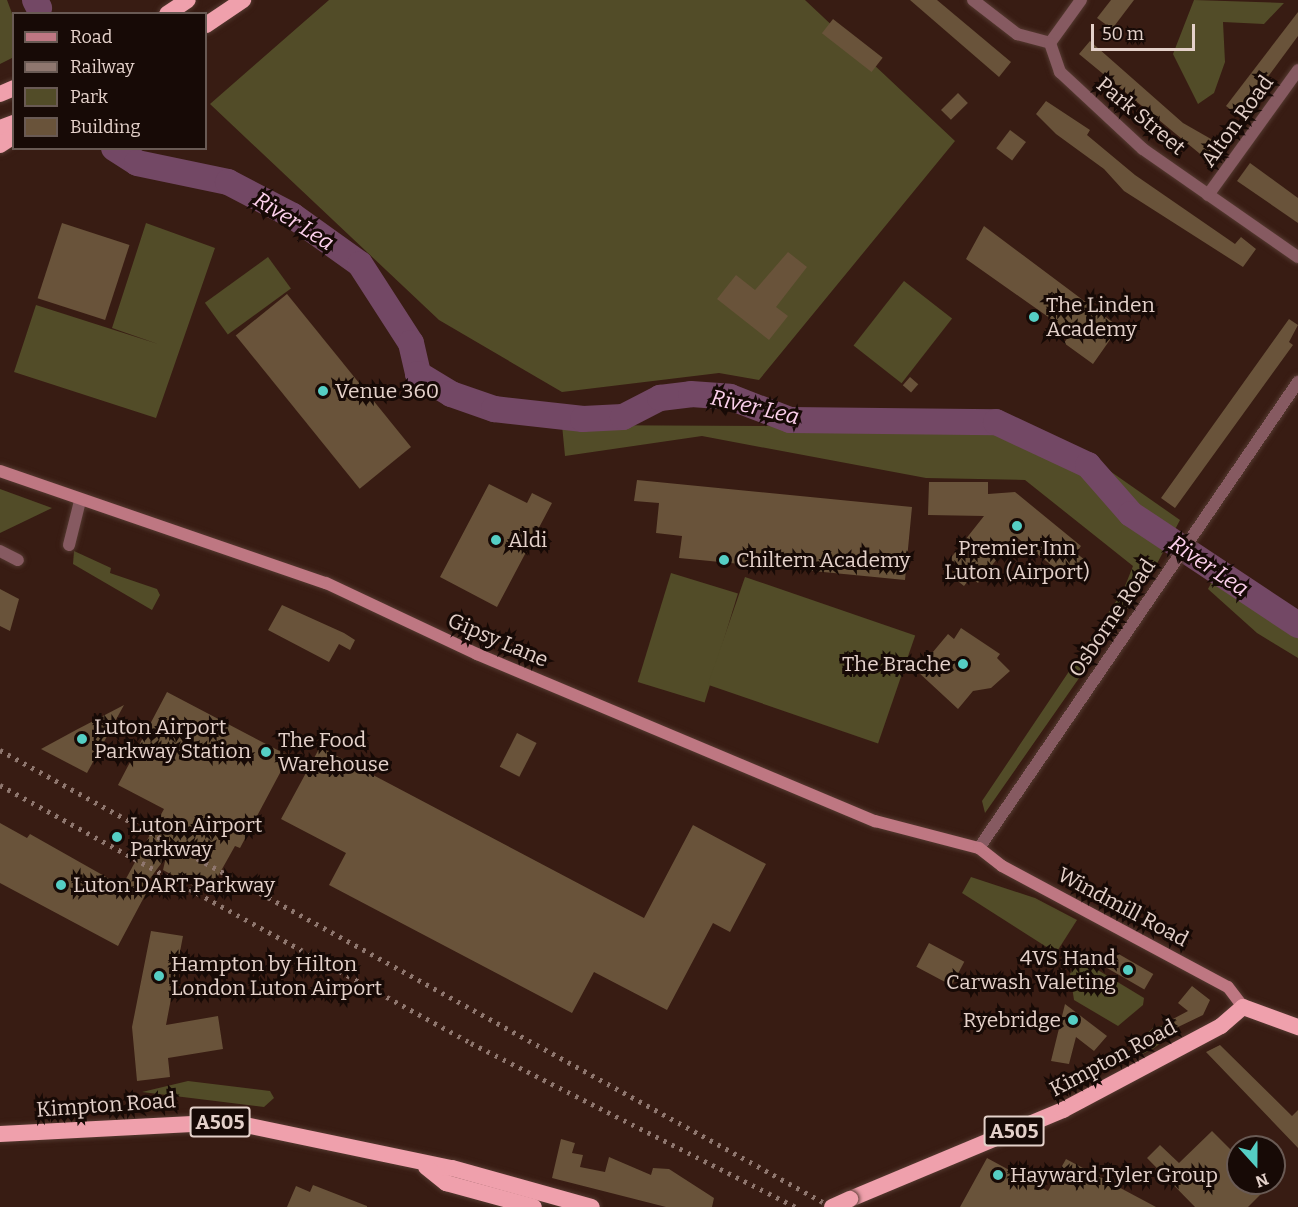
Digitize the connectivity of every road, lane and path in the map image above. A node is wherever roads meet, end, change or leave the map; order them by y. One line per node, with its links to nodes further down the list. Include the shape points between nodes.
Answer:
1 (188, 0): 5 (highway)
2 (243, 0): 6 (highway)
3 (973, 0): 7 (street, via 1017,34)
4 (1081, 0): 7 (street)
5 (170, 12)
6 (207, 24)
7 (1050, 44): 9 (street, Park Street, via 1051,54 1068,79 1143,149)
8 (1298, 70): 9 (street, Alton Road)
9 (1208, 195): 10 (street, Park Street)
10 (1298, 256)
11 (1298, 382): 17 (street, Osborne Road, via 1197,523)
12 (0, 471): 13 (main road, Gipsy Lane)
13 (80, 501): 14 (street); 17 (main road, Gipsy Lane, via 326,583 477,654 875,821)
14 (69, 545)
15 (0, 551): 16 (street)
16 (18, 560)
17 (979, 848): 18 (main road, Windmill Road, via 1002,866 1228,987)
18 (1243, 1006): 19 (highway); 24 (highway, Kimpton Road / A505, bridge, via 1221,1026 1063,1110)
19 (1298, 1027)
20 (0, 1134): 21 (highway, Kimpton Road / A505, via 231,1122 286,1130)
21 (426, 1167): 22 (highway, Kimpton Road / A505, via 446,1183); 23 (highway, Kimpton Road / A505, via 452,1168)
22 (534, 1207)
23 (592, 1207)
24 (832, 1207)

